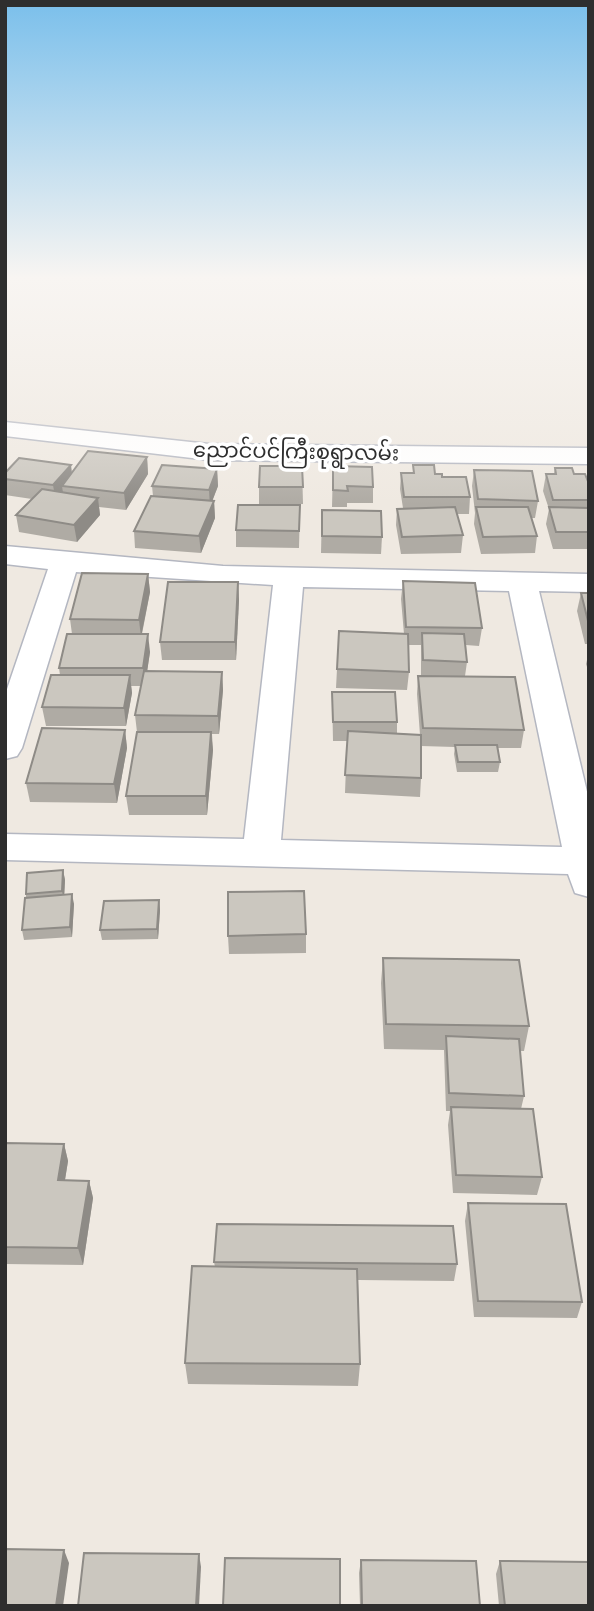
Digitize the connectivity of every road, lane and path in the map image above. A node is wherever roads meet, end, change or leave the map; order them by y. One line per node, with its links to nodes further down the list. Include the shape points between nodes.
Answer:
1 (5, 429): 2 (street, ညောင်ပင်ကြီးစုရွာလမ်း, via 209,452)
2 (589, 456)
3 (5, 555): 4 (street)
4 (64, 563): 5 (street); 8 (street)
5 (289, 578): 6 (street); 10 (street)
6 (522, 582): 7 (street); 11 (street)
7 (589, 583)
8 (5, 748)
9 (5, 848): 10 (street)
10 (261, 855): 11 (street)
11 (587, 869)

